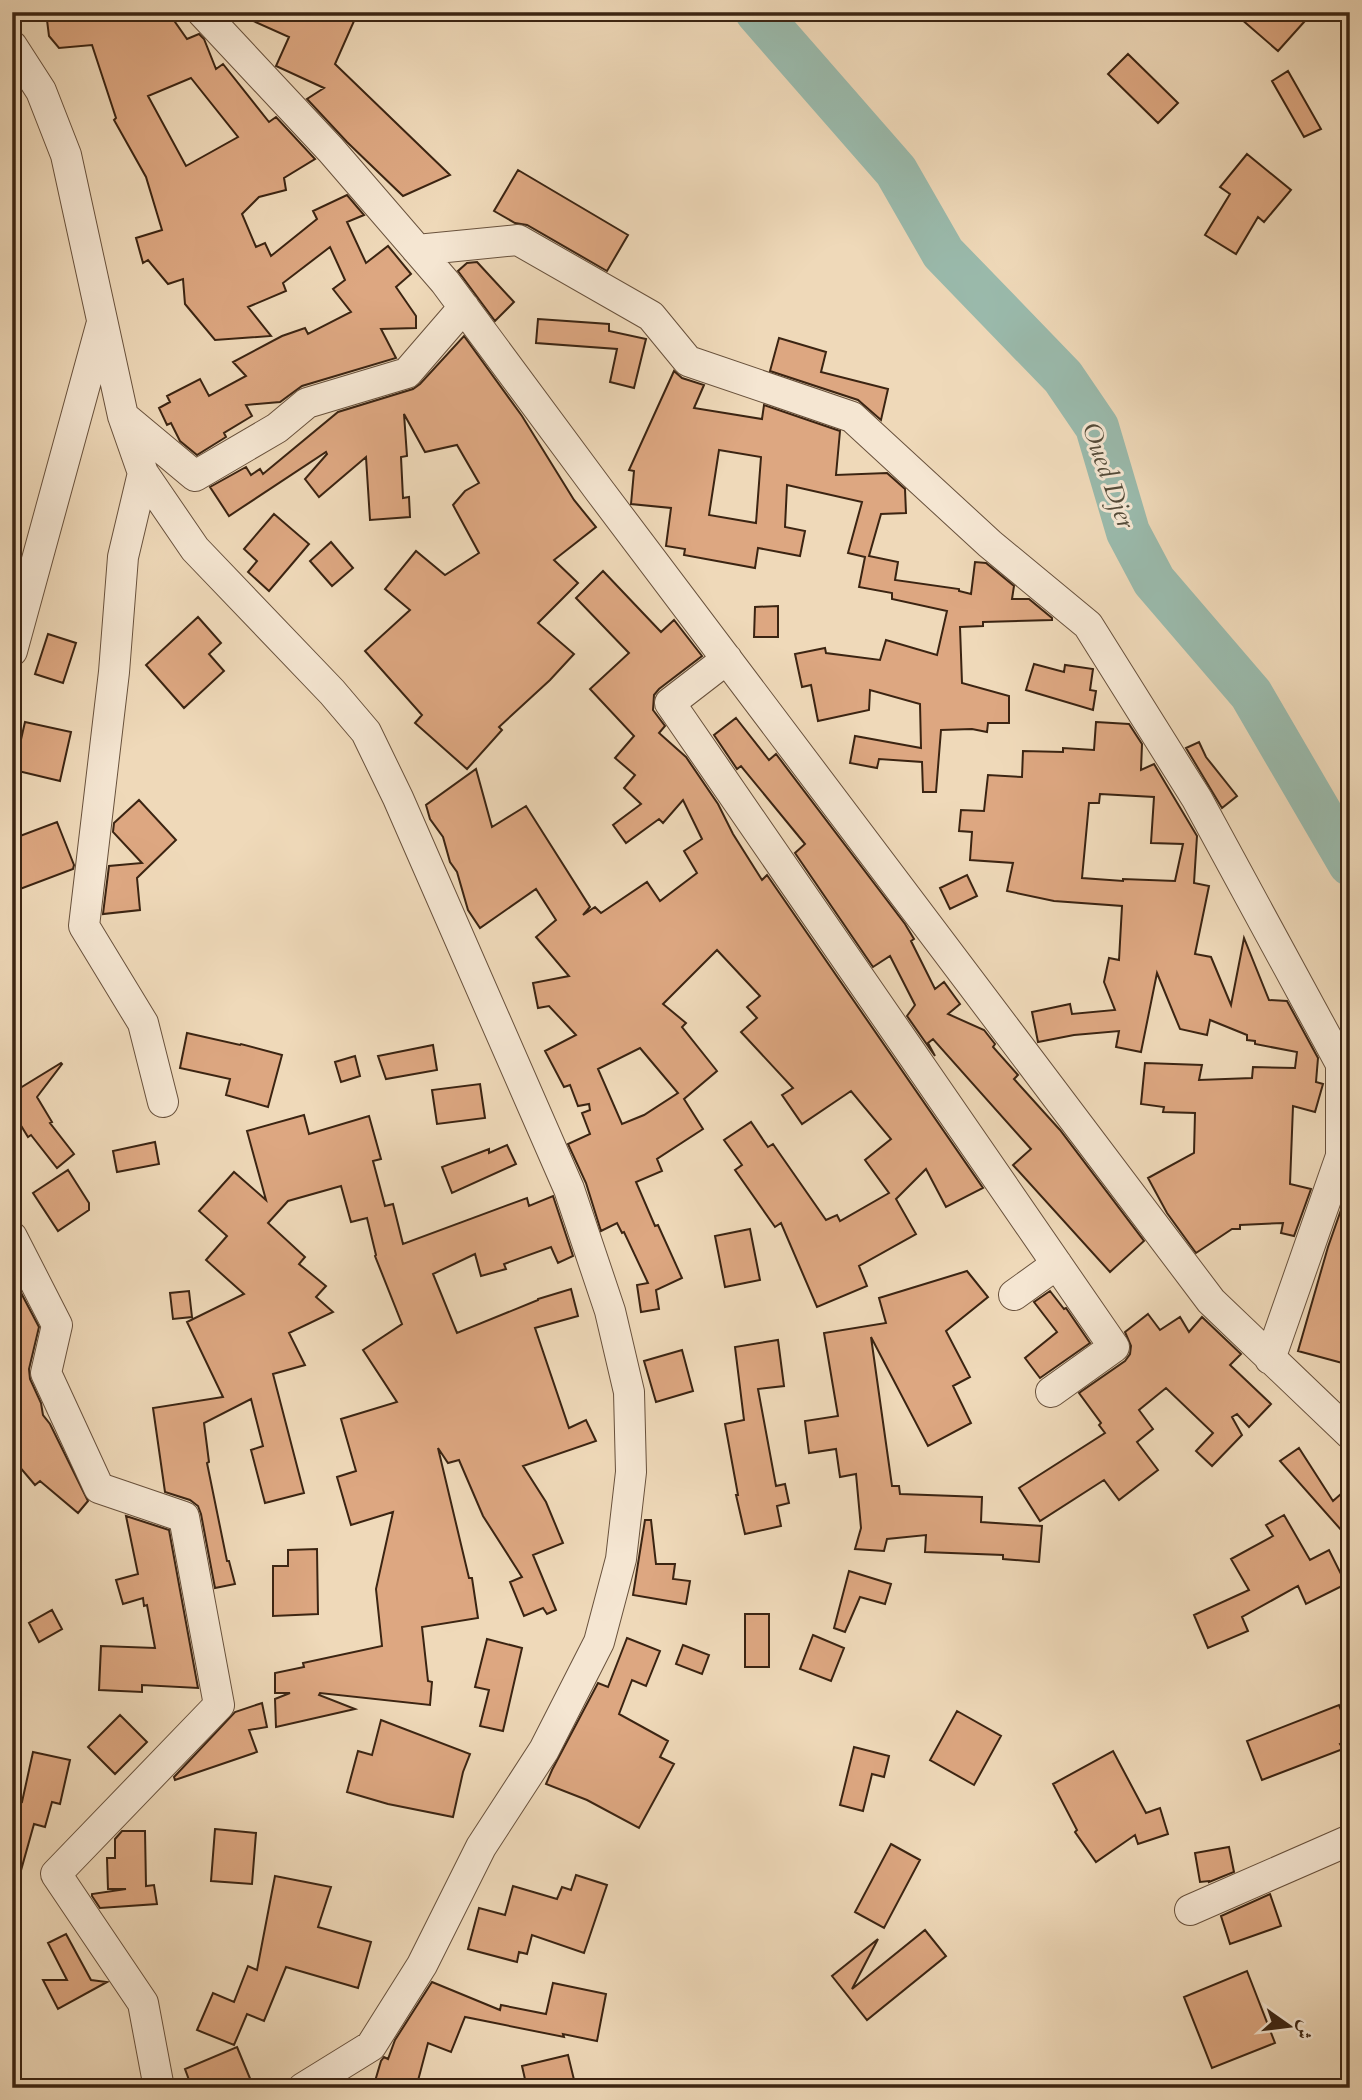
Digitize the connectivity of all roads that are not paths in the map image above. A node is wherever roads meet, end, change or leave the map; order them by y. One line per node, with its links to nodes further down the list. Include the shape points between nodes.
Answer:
1 (202, 12): 3 (street)
2 (12, 46): 5 (street, via 41,91 66,155)
3 (417, 250): 4 (street); 14 (street, via 518,240 651,316 688,361 852,417 990,544 1088,625 1197,799 1341,1064 1341,1156)
4 (464, 307): 6 (street, via 407,373 307,402 277,428 195,476); 9 (street)
5 (103, 322): 6 (street); 8 (street)
6 (123, 416): 7 (street)
7 (143, 473): 10 (street, via 123,556 84,926 144,1023); 19 (street, via 195,549 366,732 569,1189 610,1311 629,1392 631,1472 621,1559 599,1642 544,1750 481,1847 422,1965)
8 (12, 651)
9 (727, 659): 12 (street, via 670,702); 14 (street, via 1211,1301)
10 (163, 1102)
11 (12, 1237): 20 (street, via 57,1325 46,1373 100,1488 184,1517 219,1705 56,1874 143,2003)
12 (1057, 1264): 13 (street); 15 (street, via 1114,1347)
13 (1014, 1295)
14 (1270, 1359): 16 (street)
15 (1051, 1392)
16 (1350, 1434)
17 (1350, 1840): 18 (street)
18 (1190, 1910)
19 (371, 2046): 21 (street); 22 (street)
20 (159, 2088)
21 (303, 2088)
22 (342, 2088)

